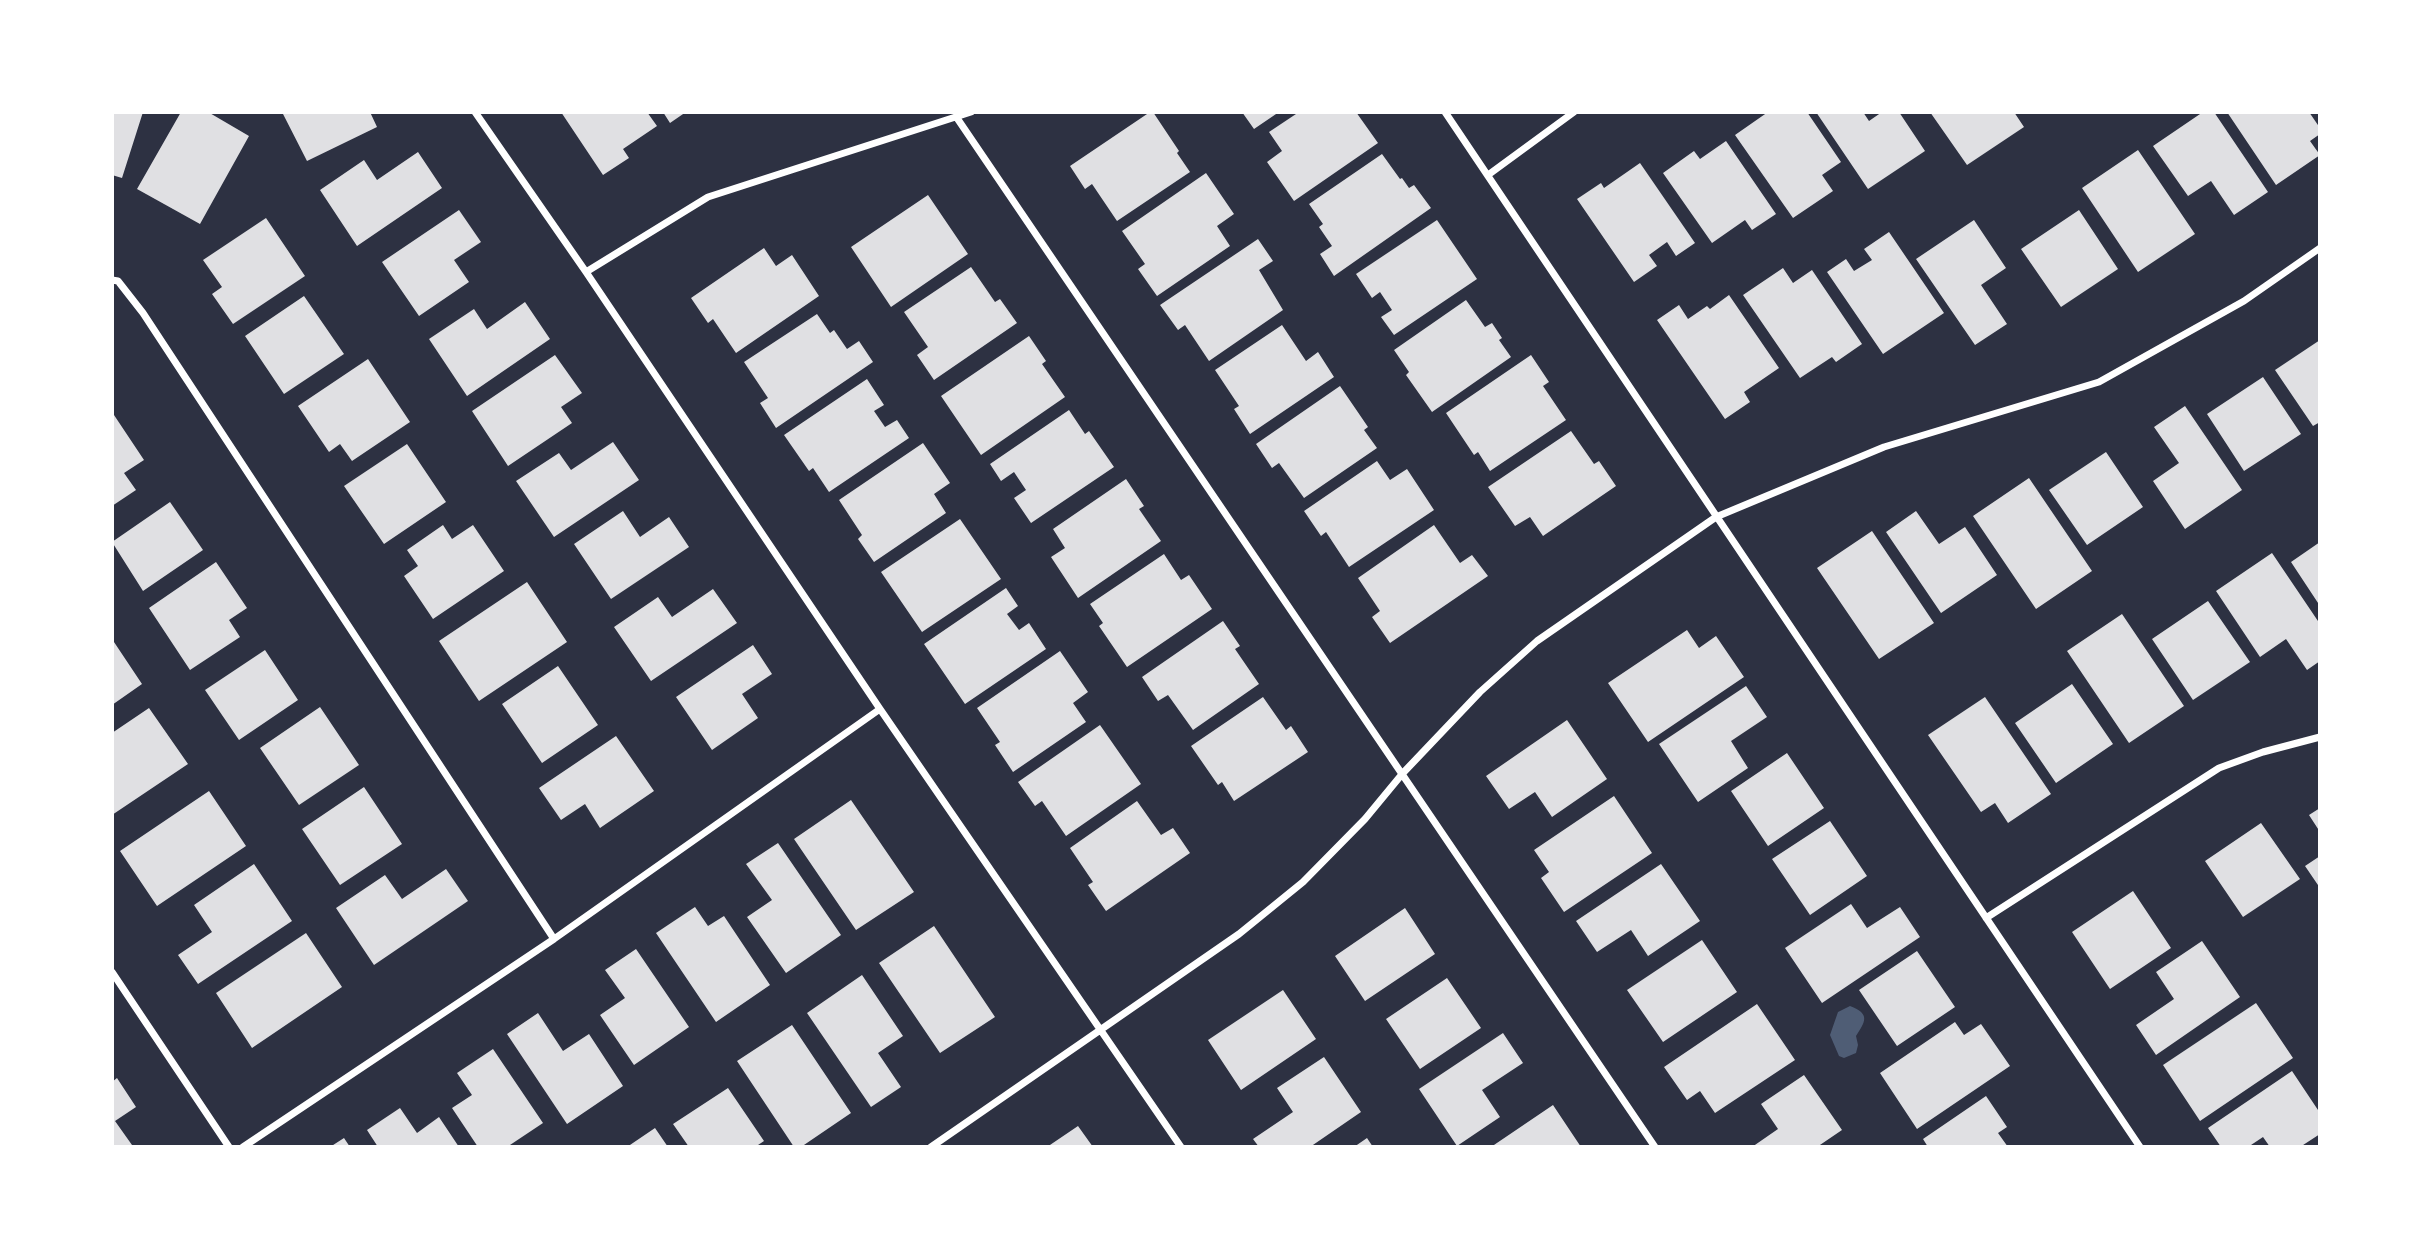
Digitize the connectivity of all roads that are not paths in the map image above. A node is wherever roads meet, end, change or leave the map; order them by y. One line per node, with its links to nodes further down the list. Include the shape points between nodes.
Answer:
1 (475, 112): 8 (street)
2 (971, 112): 5 (street)
3 (1445, 112): 6 (street)
4 (1574, 112): 6 (street)
5 (957, 118): 8 (street, via 708,197); 13 (street)
6 (1488, 175): 10 (street)
7 (2320, 248): 10 (street, via 2244,301 2099,382 1884,447)
8 (586, 272): 11 (street)
9 (115, 280): 15 (street, via 143,313)
10 (1716, 517): 13 (street, via 1537,641 1480,692); 14 (street)
11 (880, 709): 15 (street); 17 (street)
12 (2320, 737): 14 (street, via 2219,768)
13 (1403, 773): 17 (street, via 1303,882 1239,934); 22 (street)
14 (1986, 918): 23 (street)
15 (554, 939): 19 (street)
16 (112, 972): 18 (street)
17 (1102, 1030): 20 (street); 21 (street)
18 (229, 1147)
19 (243, 1147)
20 (931, 1147)
21 (1181, 1147)
22 (1655, 1147)
23 (2140, 1147)

